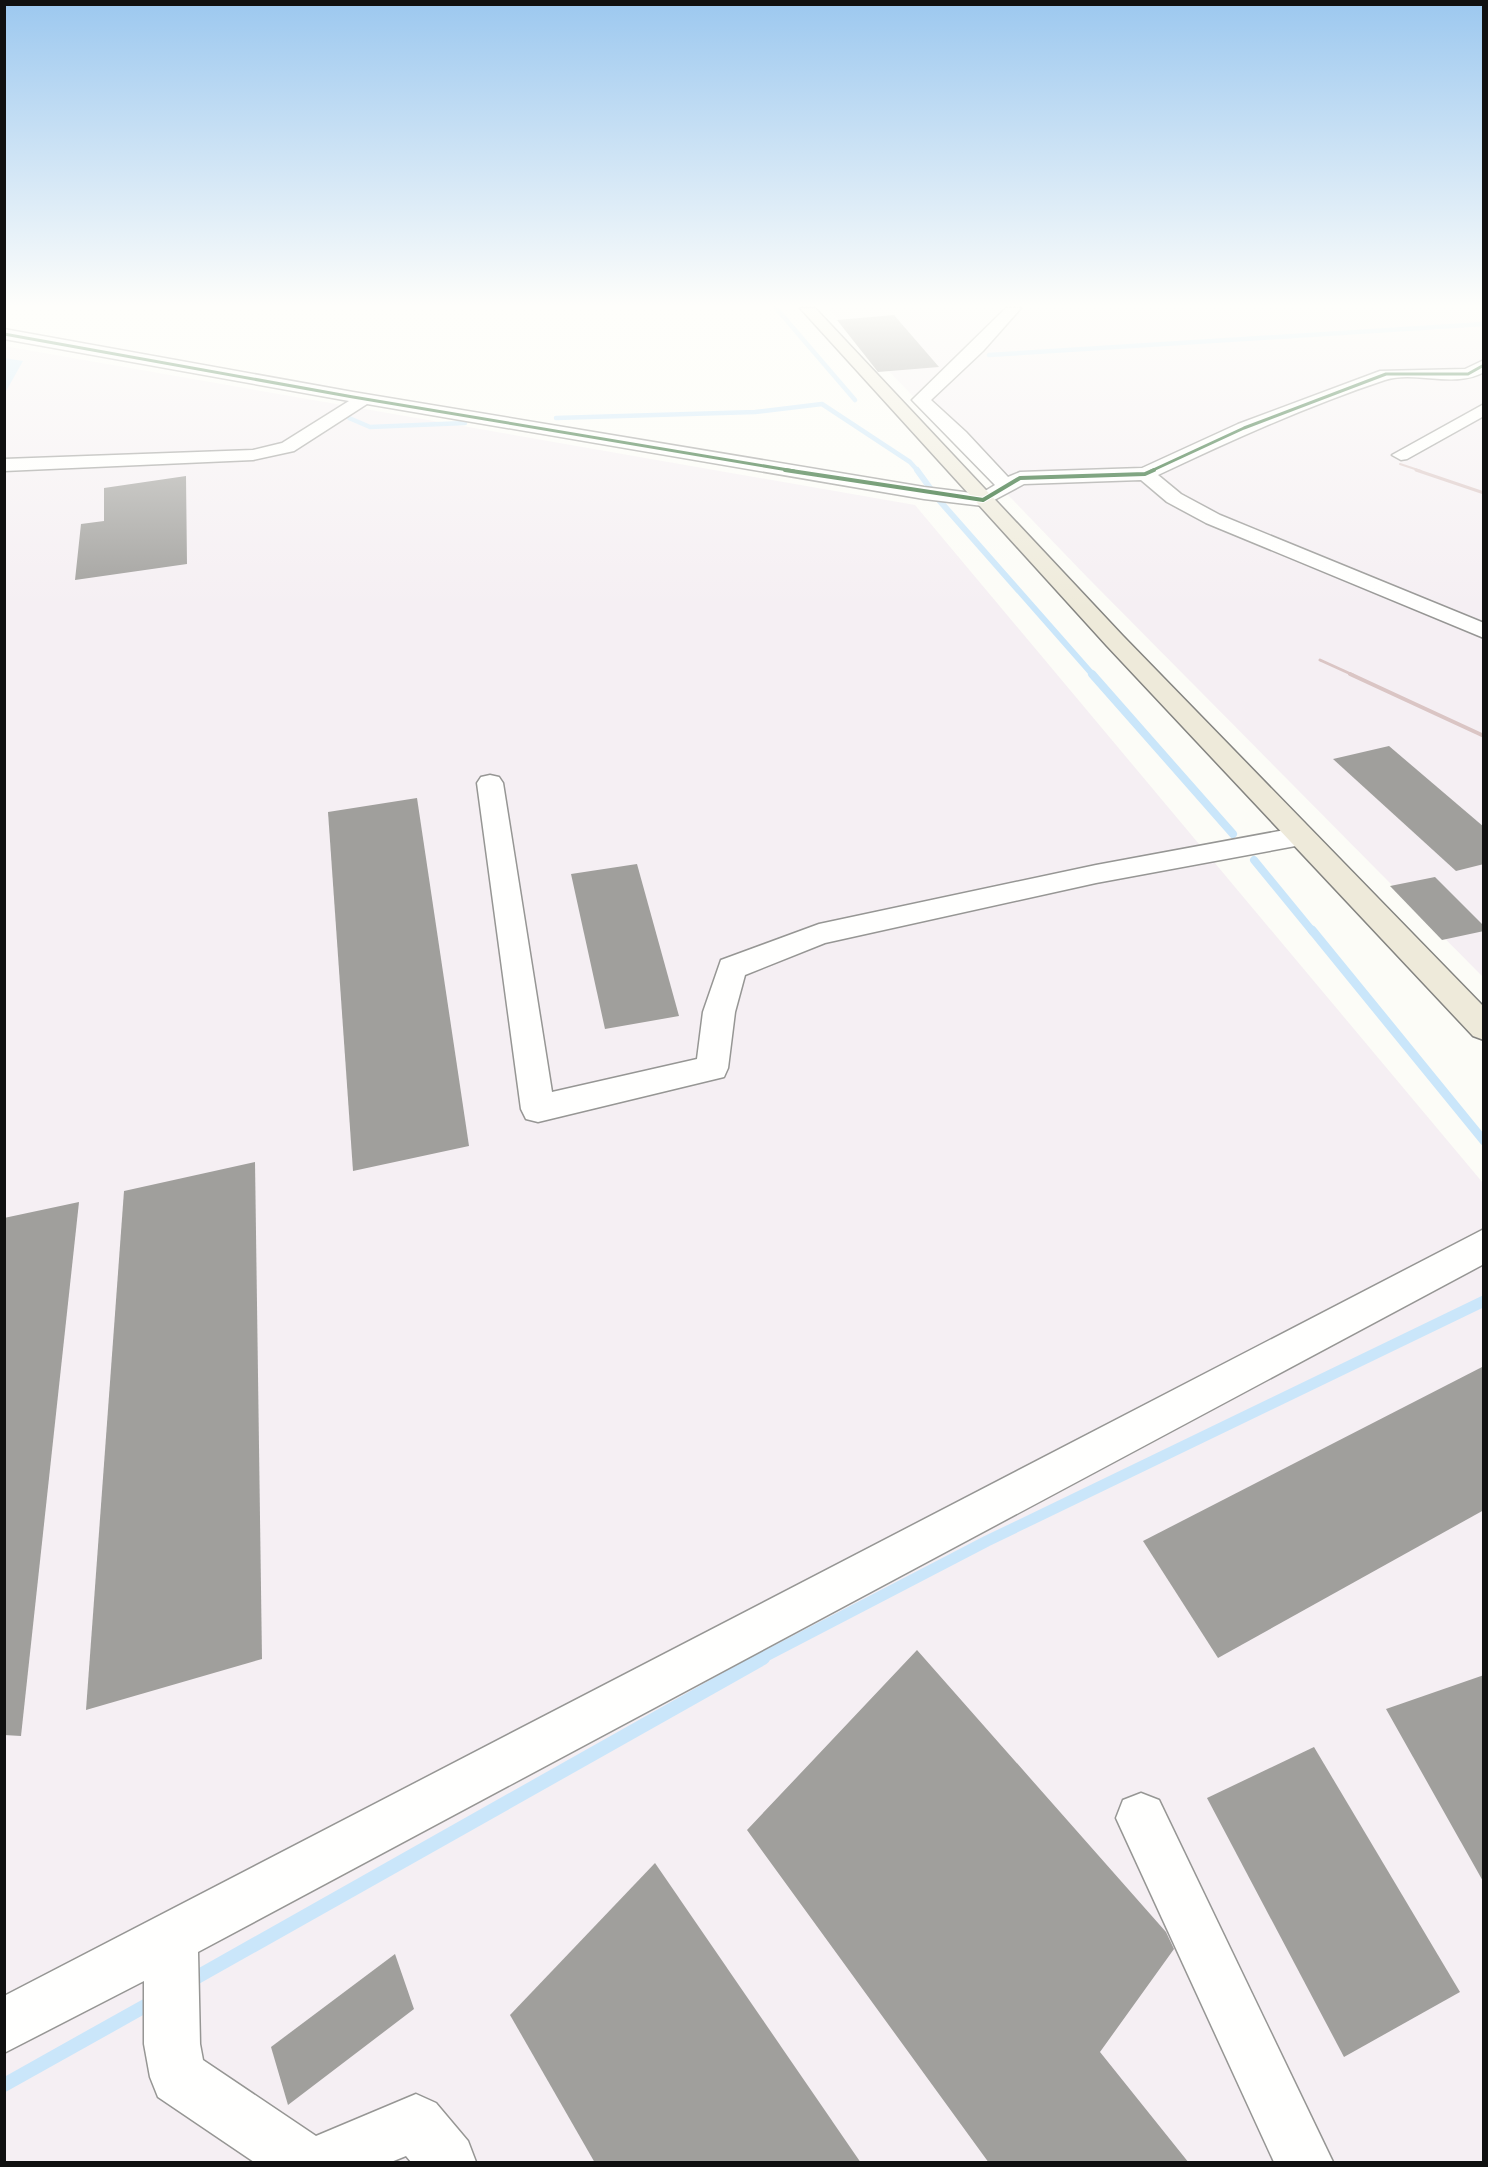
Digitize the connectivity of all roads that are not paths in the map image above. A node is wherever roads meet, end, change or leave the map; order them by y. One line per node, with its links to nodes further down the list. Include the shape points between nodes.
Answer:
1 (348, 409): 8 (street, via 288,447 253,455)
2 (424, 409): 11 (street)
3 (900, 409): 11 (main road)
4 (931, 409): 10 (street)
5 (1294, 409): 9 (street)
6 (1480, 414): 7 (street)
7 (1401, 455)
8 (4, 465)
9 (1145, 474): 10 (street, via 1020,478); 12 (street, via 1174,498 1213,519)
10 (1006, 486): 11 (street)
11 (984, 500): 14 (main road)
12 (1484, 631)
13 (490, 783): 14 (street, via 538,1109 712,1068 719,1012 732,968 819,934 1096,874)
14 (1300, 836): 15 (main road)
15 (1484, 1028)
16 (1484, 1245): 18 (street)
17 (1141, 1818): 23 (street)
18 (172, 1952): 19 (street); 20 (street, via 172,2044 178,2077)
19 (4, 2026)
20 (304, 2163)
21 (324, 2163): 22 (street, via 417,2123)
22 (447, 2163)
23 (1304, 2163)

